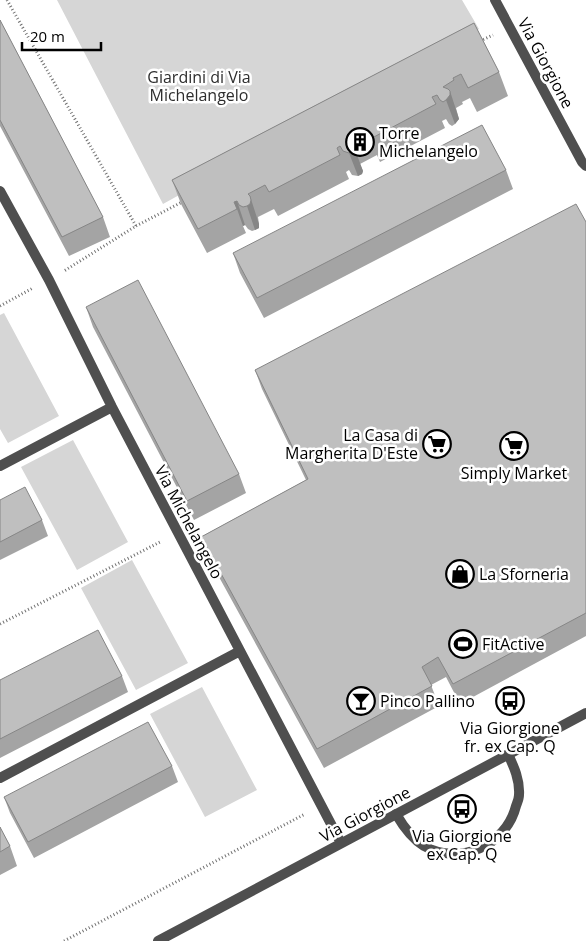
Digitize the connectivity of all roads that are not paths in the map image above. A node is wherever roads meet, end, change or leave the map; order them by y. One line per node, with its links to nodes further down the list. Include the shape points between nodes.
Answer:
1 (495, 0): 2 (street, Via Giorgione)
2 (586, 166)
3 (0, 191): 4 (street, Via Michelangelo)
4 (112, 406): 5 (street); 6 (street, Via Michelangelo)
5 (0, 466)
6 (240, 651): 9 (street); 11 (street, Via Michelangelo)
7 (586, 713): 8 (street, Via Giorgione)
8 (508, 754): 10 (street, Via Giorgione); 10 (street, via 517,774 519,795 514,816 502,833 486,846 465,853 444,853 424,846 407,832)
9 (0, 778)
10 (396, 814): 11 (street, Via Giorgione)
11 (341, 844): 12 (street, Via Giorgione)
12 (158, 941)

